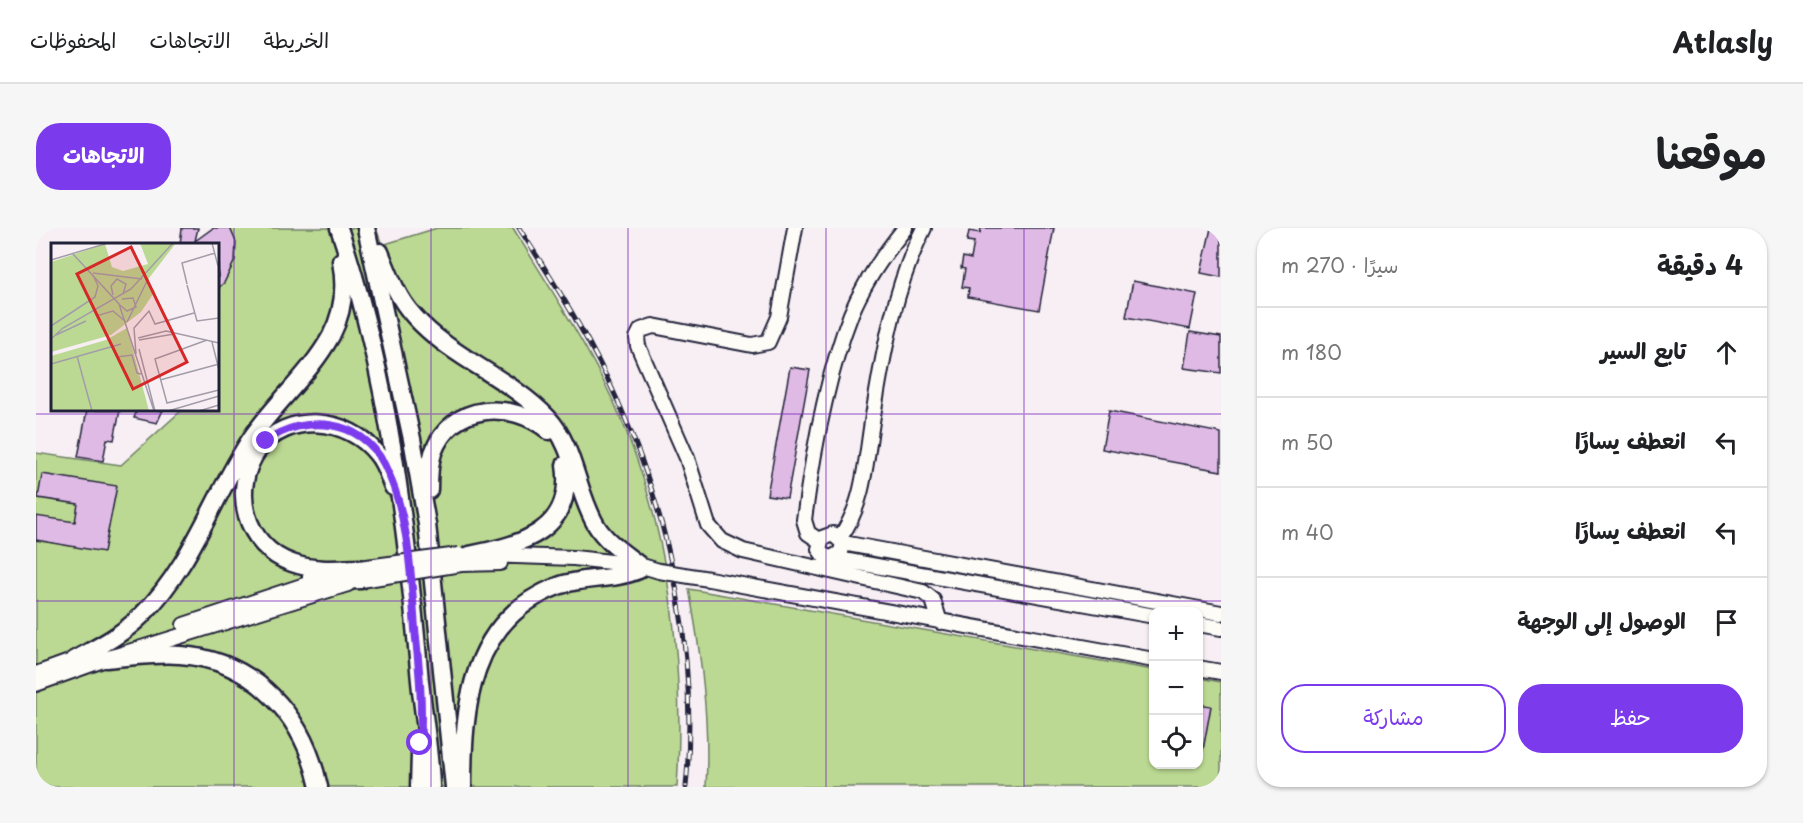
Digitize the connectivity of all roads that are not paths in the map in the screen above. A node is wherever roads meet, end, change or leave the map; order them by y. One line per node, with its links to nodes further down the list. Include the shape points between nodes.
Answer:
1 (337, 228): 6 (main road, via 343,272 340,314 309,368); 9 (main road, via 363,310 386,408)
2 (368, 228): 7 (main road, via 394,286 414,316 548,418 567,447); 8 (main road)
3 (795, 228): 20 (street, via 779,317 768,342 752,345 653,326 641,330 638,345 675,428 714,534 742,550 923,592 933,600)
4 (905, 228): 11 (street, via 873,272 852,313 833,370 804,520 808,533)
5 (924, 228): 10 (street, via 913,252 892,327 857,504)
6 (276, 405): 17 (main road, via 240,471 236,496 240,520 253,543 270,560); 25 (main road, via 252,436 192,544 149,607 117,637)
7 (575, 473): 12 (main road, via 571,497 559,521 536,544); 15 (main road, via 597,527 611,543)
8 (427, 524): 14 (main road, via 433,454 440,438 453,425 468,415 495,409 519,414 551,433 565,465 567,487 560,509 532,538); 34 (main road)
9 (403, 525): 16 (main road, via 384,464 355,434 329,424 308,423 266,441 252,461 243,487 247,518 260,543 290,563); 30 (main road)
10 (841, 540): 11 (street, via 829,534); 13 (street, via 841,552); 18 (street)
11 (820, 541): 13 (street, via 821,553)
12 (507, 555): 14 (main road); 15 (street, via 574,558)
13 (832, 558): 19 (street)
14 (468, 559): 15 (street); 16 (street, bridge)
15 (646, 569): 20 (street, bridge); 35 (main road, via 558,586 527,603 504,623 484,652 469,694)
16 (360, 574): 17 (main road); 23 (street)
17 (322, 580): 25 (street)
18 (1221, 613)
19 (1149, 615)
20 (940, 622): 24 (street)
21 (1203, 625): 22 (street)
22 (1221, 628)
23 (106, 659): 29 (street); 31 (main road, via 177,655 210,660 241,672 260,684 291,716 302,735)
24 (1149, 659)
25 (74, 660): 28 (street)
26 (1203, 669): 27 (street)
27 (1221, 672)
28 (36, 674)
29 (36, 684)
30 (423, 711): 32 (main road); 33 (main road)
31 (319, 787)
32 (419, 787)
33 (431, 787)
34 (454, 787)
35 (463, 787)

